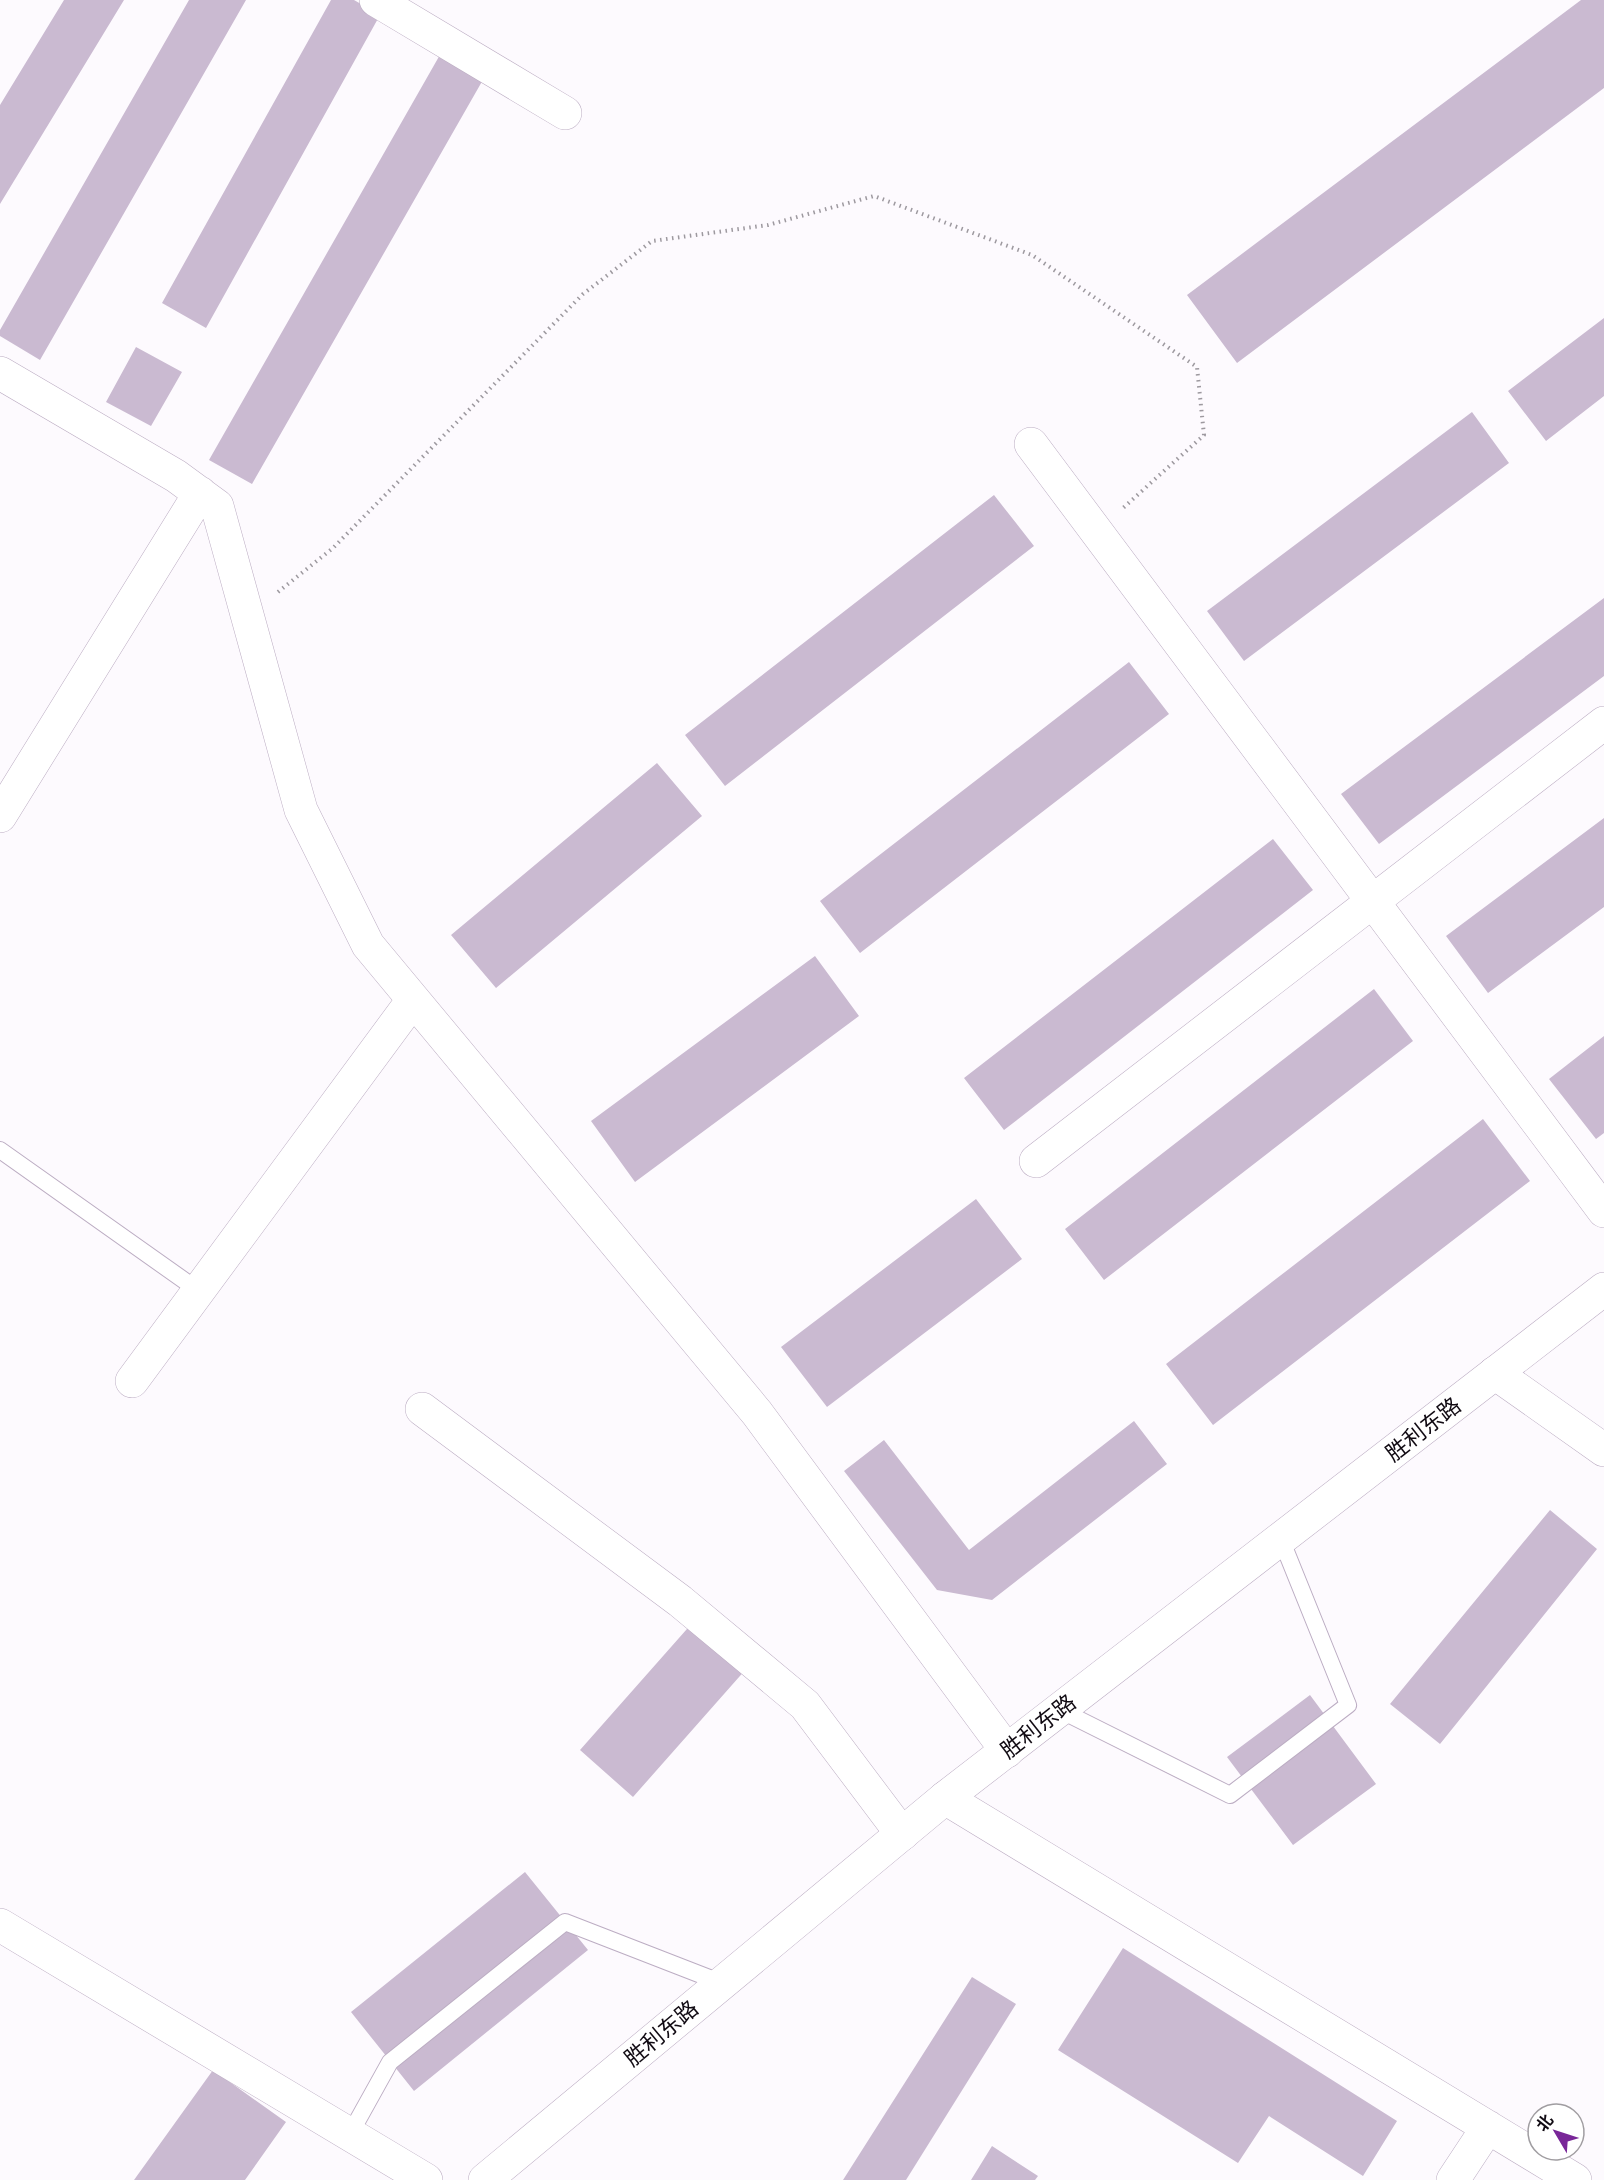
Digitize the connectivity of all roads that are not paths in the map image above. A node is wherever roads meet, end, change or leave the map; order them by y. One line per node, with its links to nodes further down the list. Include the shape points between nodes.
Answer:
1 (376, 0): 2 (street)
2 (565, 113)
3 (0, 373): 5 (street)
4 (1031, 444): 8 (street)
5 (200, 493): 7 (street); 9 (street, via 217,506 301,810 368,945)
6 (1604, 723): 8 (street)
7 (0, 816)
8 (1373, 901): 11 (street); 12 (street)
9 (413, 1000): 14 (street); 21 (street, via 757,1413)
10 (0, 1150): 14 (lane)
11 (1036, 1161)
12 (1604, 1211)
13 (1604, 1288): 15 (street, 胜利东路)
14 (199, 1291): 16 (street)
15 (1495, 1373): 18 (street); 19 (street, 胜利东路)
16 (132, 1381)
17 (422, 1409): 23 (street, via 680,1601 805,1705)
18 (1604, 1450)
19 (1281, 1539): 20 (street, 胜利东路); 20 (lane, via 1348,1705 1230,1795)
20 (1059, 1710): 21 (street, 胜利东路)
21 (1006, 1751): 22 (street, 胜利东路)
22 (945, 1798): 23 (street, 胜利东路); 26 (street)
23 (902, 1834): 25 (street, 胜利东路)
24 (0, 1925): 27 (street)
25 (722, 1983): 27 (lane, via 566,1922 390,2062); 29 (street, 胜利东路)
26 (1488, 2127): 30 (street); 31 (street)
27 (350, 2134): 28 (street)
28 (426, 2180)
29 (485, 2180)
30 (1453, 2180)
31 (1575, 2180)

